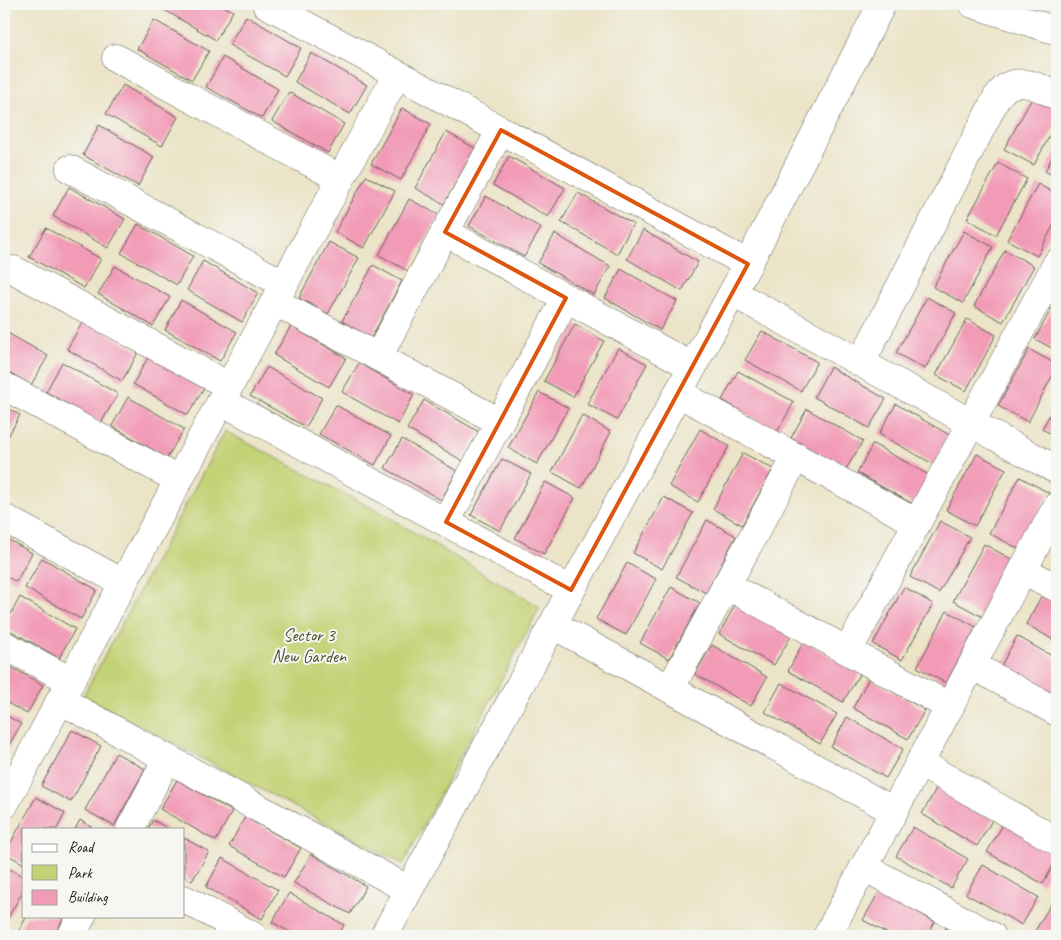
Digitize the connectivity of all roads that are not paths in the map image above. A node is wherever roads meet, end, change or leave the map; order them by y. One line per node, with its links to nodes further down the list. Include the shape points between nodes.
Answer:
1 (266, 4): 6 (street)
2 (882, 4): 13 (street)
3 (973, 4): 4 (street)
4 (1057, 31)
5 (116, 58): 10 (street)
6 (397, 74): 8 (street); 10 (street)
7 (1057, 96): 19 (street, via 1021,83 1008,86 997,97)
8 (501, 130): 11 (street); 13 (street)
9 (70, 169): 15 (street)
10 (341, 178): 15 (street)
11 (446, 232): 17 (street); 18 (street)
12 (1057, 263): 25 (street)
13 (748, 264): 16 (street)
14 (14, 270): 22 (street)
15 (279, 293): 18 (street); 22 (street)
16 (733, 293): 19 (street); 20 (street)
17 (566, 298): 20 (street); 24 (street)
18 (378, 357): 24 (street)
19 (861, 363): 25 (street)
20 (693, 367): 23 (street)
21 (4, 386): 28 (street)
22 (225, 393): 28 (street); 31 (street)
23 (678, 393): 26 (street); 37 (street)
24 (500, 422): 31 (street)
25 (971, 423): 27 (street); 32 (street)
26 (796, 457): 32 (street); 35 (street)
27 (1057, 470)
28 (178, 480): 34 (street)
29 (1057, 506): 33 (street)
30 (4, 518): 34 (street)
31 (446, 522): 37 (street)
32 (917, 523): 40 (street)
33 (1023, 570): 36 (street); 41 (street)
34 (124, 583): 43 (street)
35 (726, 585): 40 (street); 42 (street)
36 (1057, 588)
37 (571, 590): 38 (street)
38 (553, 625): 42 (street); 54 (street)
39 (4, 645): 43 (street)
40 (848, 651): 44 (street)
41 (972, 665): 44 (street); 45 (street)
42 (670, 689): 50 (street)
43 (65, 691): 46 (street); 48 (street)
44 (950, 707): 47 (street)
45 (1057, 712)
46 (168, 759): 51 (street); 54 (street)
47 (920, 763): 50 (street); 52 (street)
48 (11, 773): 49 (street)
49 (4, 805)
50 (894, 811): 53 (street)
51 (131, 828)
52 (1057, 841)
53 (864, 867): 60 (street); 61 (street)
54 (409, 890): 59 (street)
55 (185, 900): 57 (street)
56 (81, 918): 58 (street)
57 (237, 933)
58 (71, 936)
59 (384, 936)
60 (827, 936)
61 (992, 936)

